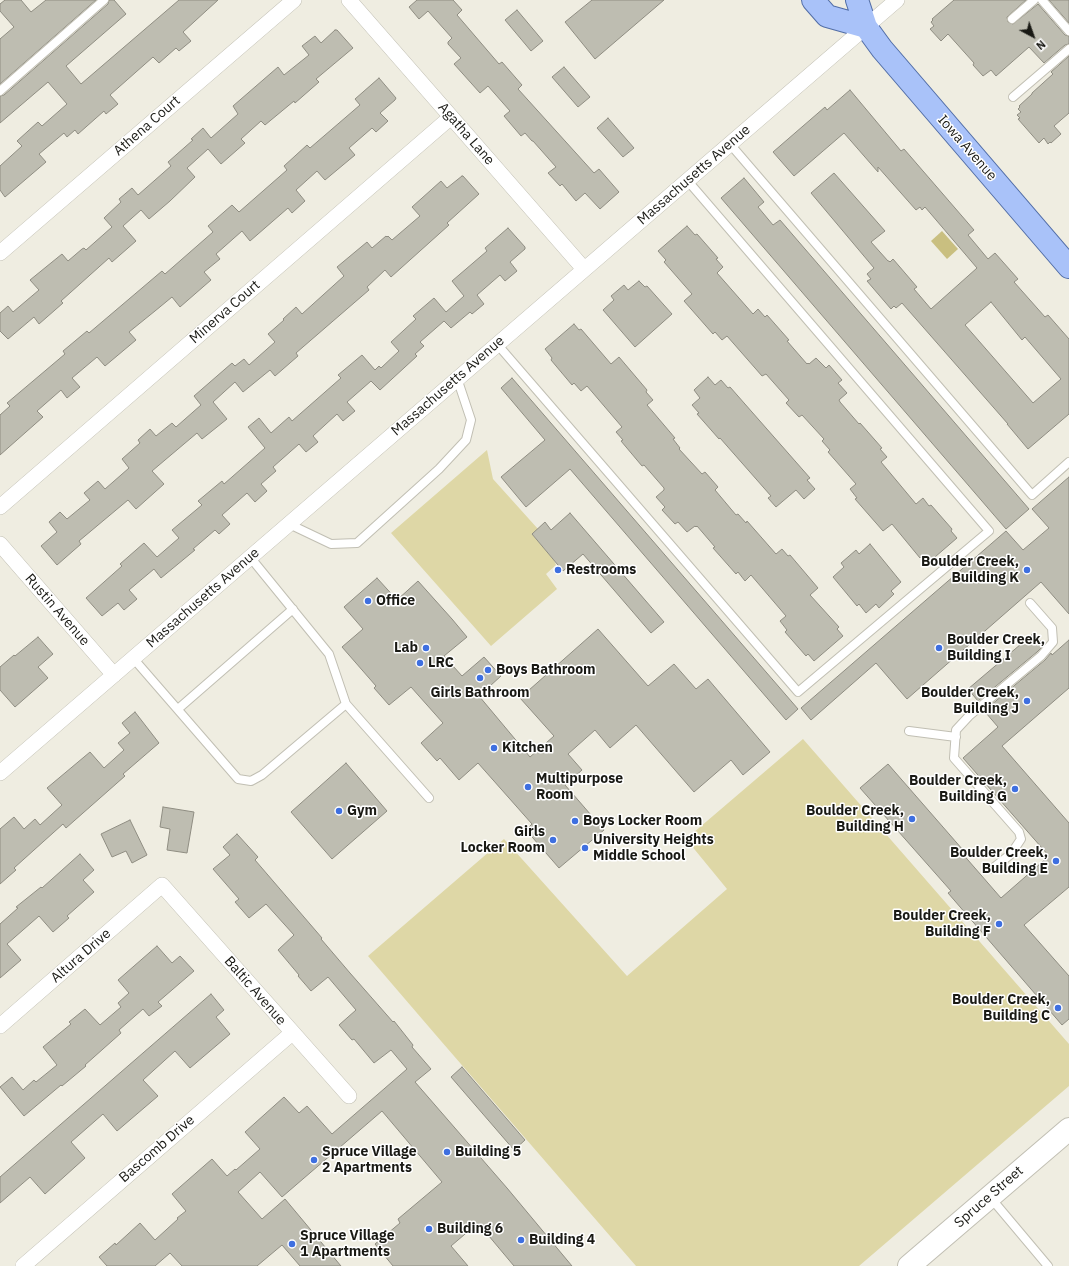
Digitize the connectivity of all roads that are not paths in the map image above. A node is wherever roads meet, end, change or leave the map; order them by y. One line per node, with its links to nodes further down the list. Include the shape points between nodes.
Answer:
1 (104, 0): 13 (lane)
2 (294, 0): 18 (street, Athena Court)
3 (349, 0): 15 (street, Agatha Lane)
4 (813, 0): 10 (main road, via 827,16)
5 (857, 0): 10 (main road, Iowa Avenue)
6 (897, 0): 10 (street, Massachusetts Avenue)
7 (1034, 0): 9 (lane)
8 (1042, 0): 11 (lane)
9 (1012, 18)
10 (866, 27): 16 (street, Massachusetts Avenue); 19 (main road, Iowa Avenue)
11 (1069, 31)
12 (1069, 49): 14 (lane)
13 (0, 90)
14 (1013, 96)
15 (451, 117): 20 (street, Agatha Lane); 24 (street, Minerva Court)
16 (730, 144): 17 (street, Massachusetts Avenue); 23 (lane, via 1032,495)
17 (687, 180): 20 (street, Massachusetts Avenue); 21 (lane, via 989,531 798,692)
18 (0, 253)
19 (1069, 267)
20 (584, 269): 21 (street, Massachusetts Avenue)
21 (497, 344): 22 (street, Massachusetts Avenue)
22 (457, 378): 25 (street, Massachusetts Avenue); 25 (lane, via 471,420 466,440 439,469 357,543 331,544)
23 (1069, 462)
24 (0, 507)
25 (289, 524): 27 (street, Massachusetts Avenue)
26 (0, 544): 31 (street, Rustin Avenue)
27 (250, 557): 29 (lane); 30 (street, Massachusetts Avenue)
28 (1030, 603): 35 (lane, via 1052,628 1053,642 1041,656 969,716 956,730)
29 (293, 609): 32 (lane, via 329,654); 33 (lane)
30 (133, 658): 31 (street, Massachusetts Avenue); 33 (lane)
31 (114, 675): 36 (street, Massachusetts Avenue)
32 (346, 704): 33 (lane, via 262,775 251,781 238,779); 37 (lane)
33 (178, 709)
34 (909, 731): 35 (lane)
35 (956, 737): 38 (lane, via 954,758 1019,832 1021,839 1011,854)
36 (0, 773)
37 (429, 798)
38 (992, 869)
39 (162, 885): 40 (street, Altura Drive); 41 (street, Baltic Avenue)
40 (0, 1026)
41 (292, 1033): 42 (street, Baltic Avenue); 45 (street, Bascomb Drive)
42 (349, 1096)
43 (1069, 1129): 44 (street, Spruce Street)
44 (990, 1197): 46 (street, Spruce Street); 47 (lane)
45 (23, 1266)
46 (909, 1266)
47 (1048, 1266)

